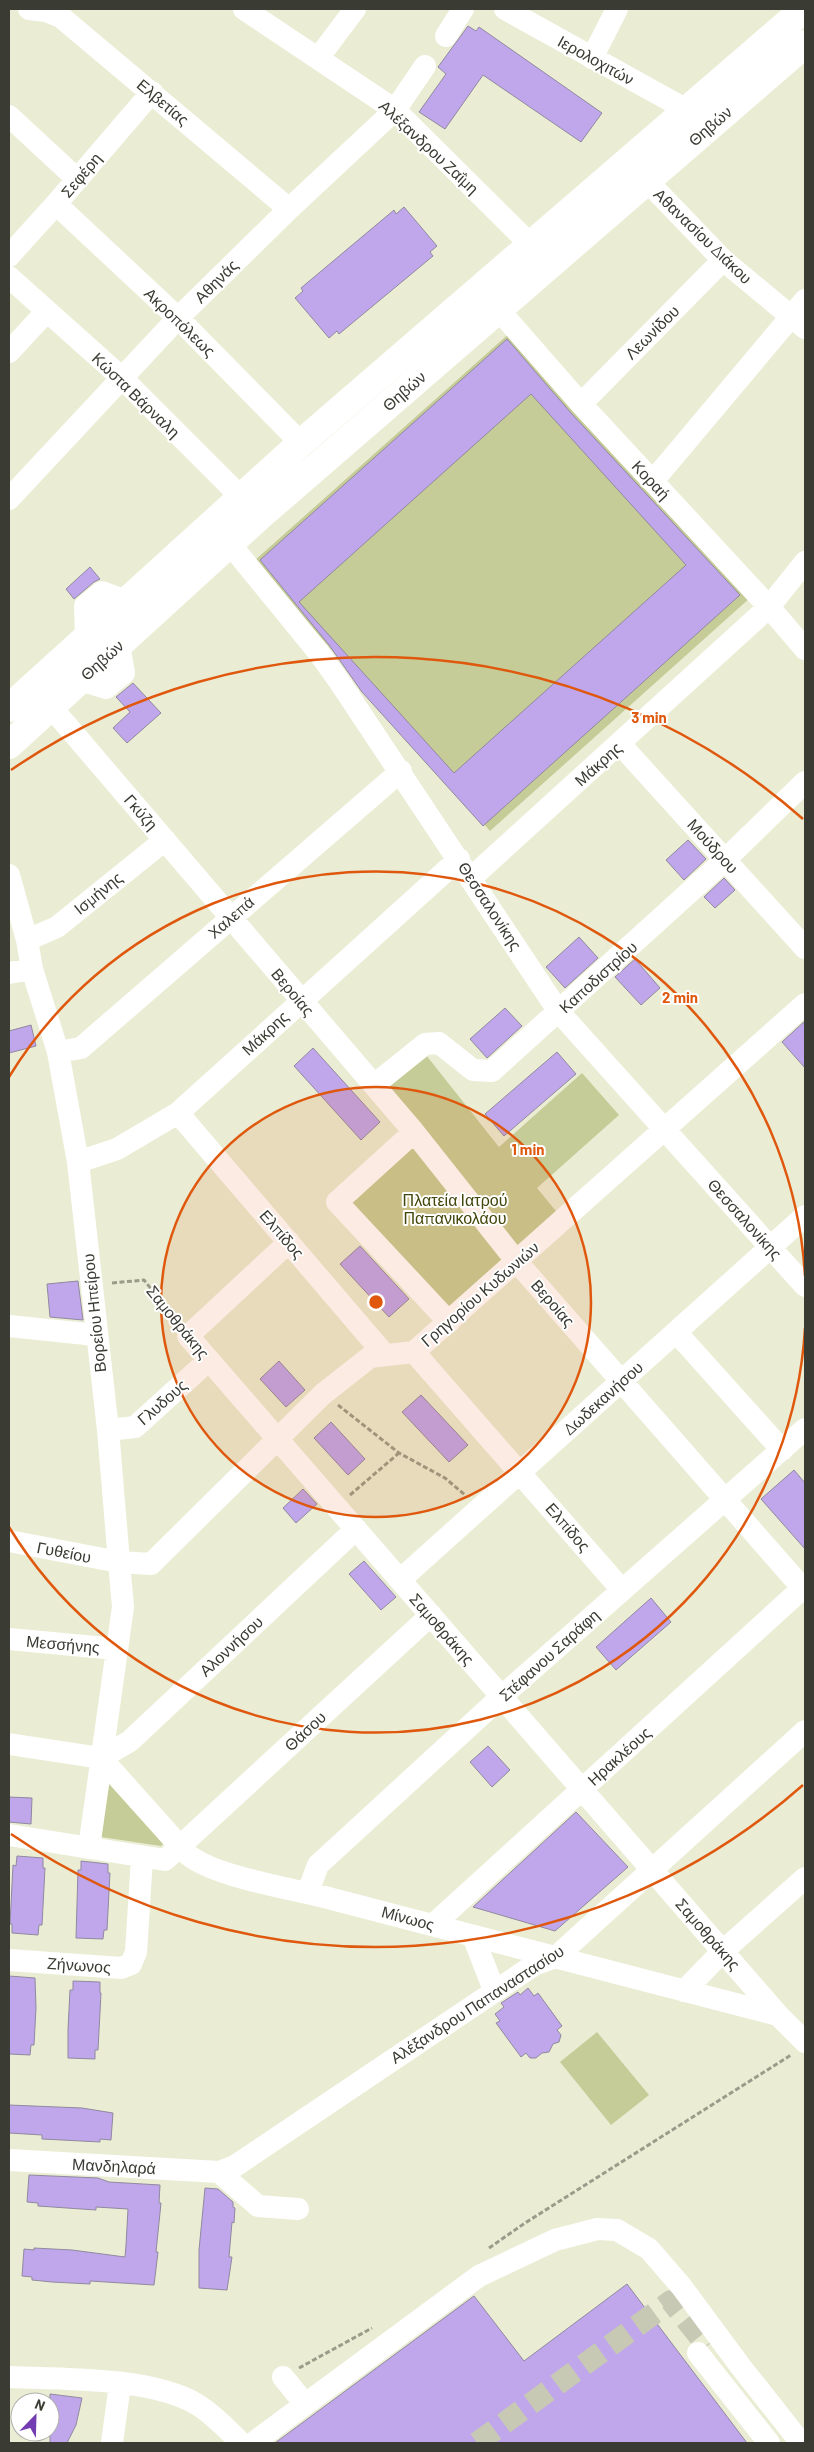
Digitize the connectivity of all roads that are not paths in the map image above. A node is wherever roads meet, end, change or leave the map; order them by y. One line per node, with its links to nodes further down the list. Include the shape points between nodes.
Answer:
1 (29, 9): 13 (street, Ελβετίας, via 52,12 61,17)
2 (244, 9): 10 (street, Αλέξανδρου Ζαΐμη)
3 (355, 9): 10 (street)
4 (463, 9): 8 (street)
5 (505, 9): 11 (street, Ιερολοχιτών)
6 (617, 9): 11 (street)
7 (799, 10): 15 (main road, Θηβών)
8 (446, 36)
9 (805, 44): 18 (main road, Θηβών)
10 (319, 57): 14 (street, Αλέξανδρου Ζαΐμη)
11 (592, 58): 15 (street, Ιερολοχιτών)
12 (425, 66): 14 (street, Αθηνάς)
13 (152, 92): 17 (street, Σεφέρη); 20 (street, Ελβετίας)
14 (395, 110): 20 (street, Αθηνάς); 21 (street, Αλέξανδρου Ζαΐμη)
15 (687, 110): 21 (main road, Θηβών)
16 (9, 116): 17 (street)
17 (77, 179): 19 (street, Σεφέρη)
18 (647, 181): 23 (street, Αθανασίου Διάκου); 26 (main road, Θηβών)
19 (56, 204): 22 (street, Σεφέρη); 28 (street, Ακροπόλεως)
20 (289, 209): 28 (street, Αθηνάς)
21 (531, 245): 33 (main road, Θηβών)
22 (9, 256)
23 (723, 260): 29 (street, Αθανασίου Διάκου); 32 (street, Λεωνίδου)
24 (9, 277): 27 (street, Κώστα Βάρναλη)
25 (805, 300): 29 (street)
26 (498, 309): 32 (street, Κοραή); 37 (main road, Θηβών)
27 (46, 312): 30 (street); 31 (street, Κώστα Βάρναλη)
28 (178, 318): 31 (street, Αθηνάς); 33 (street, Ακροπόλεως)
29 (798, 323): 34 (street)
30 (9, 352)
31 (122, 378): 35 (street, Κώστα Βάρναλη); 36 (street, Αθηνάς)
32 (581, 404): 34 (street, Κοραή)
33 (301, 443): 35 (main road, Θηβών)
34 (653, 481): 40 (street, Κοραή)
35 (241, 497): 37 (street, Κώστα Βάρναλη); 38 (street); 43 (main road, Θηβών)
36 (9, 499)
37 (260, 516): 38 (main road, Θηβών)
38 (230, 544): 42 (main road, Θηβών); 46 (street, Θεσσαλονίκης, via 320,653)
39 (805, 562): 40 (street, Μάκρης)
40 (769, 607): 41 (street, Κοραή); 44 (street, Μάκρης)
41 (805, 649)
42 (51, 707): 45 (main road, Θηβών); 48 (street, Γκύζη)
43 (9, 708)
44 (620, 744): 50 (street, Μούδρου); 52 (street, Μάκρης)
45 (9, 745)
46 (401, 772): 49 (street, Θεσσαλονίκης); 53 (street, Χαλεπά)
47 (805, 782): 50 (street, Καποδιστρίου)
48 (165, 840): 53 (street, Γκύζη); 54 (street, Ισμήνης, via 57,926)
49 (459, 859): 52 (street, Θεσσαλονίκης); 58 (street, Μάκρης)
50 (725, 860): 55 (street, Μούδρου); 60 (street, Καποδιστρίου)
51 (9, 875): 54 (street, Βορείου Ηπείρου)
52 (471, 878): 60 (street, Θεσσαλονίκης)
53 (231, 917): 58 (street, Βεροίας); 61 (street, Χαλεπά, via 82,1048)
54 (27, 940): 56 (street, Βορείου Ηπείρου)
55 (805, 948)
56 (32, 969): 57 (street); 61 (street, Βορείου Ηπείρου)
57 (9, 973)
58 (300, 1000): 62 (street, Βεροίας); 63 (street, Μάκρης)
59 (805, 1004): 64 (street, Γρηγορίου Κυδωνιών)
60 (559, 1012): 62 (street, Καποδιστρίου, via 492,1071 473,1070 439,1043 425,1044); 64 (street, Θεσσαλονίκης)
61 (58, 1052): 66 (street, Βορείου Ηπείρου)
62 (374, 1085): 65 (street, Βεροίας)
63 (178, 1113): 66 (street, Μάκρης, via 117,1149); 68 (street, Ελπίδος)
64 (666, 1130): 69 (street, Θεσσαλονίκης); 70 (street, Γρηγορίου Κυδωνιών)
65 (414, 1132): 70 (street, Βεροίας); 72 (street, via 338,1202)
66 (78, 1162): 75 (street, Βορείου Ηπείρου)
67 (805, 1216): 69 (street, Δωδεκανήσου)
68 (289, 1242): 77 (street, Ελπίδος); 78 (street, Σαμοθράκης, via 188,1336)
69 (770, 1247): 71 (street, Θεσσαλονίκης); 74 (street, Δωδεκανήσου)
70 (517, 1262): 72 (street, Γρηγορίου Κυδωνιών); 79 (street, Βεροίας)
71 (805, 1286)
72 (449, 1322): 76 (street, Γρηγορίου Κυδωνιών)
73 (9, 1326): 75 (street)
74 (676, 1332): 79 (street, Δωδεκανήσου); 83 (street)
75 (96, 1335): 81 (street, Βορείου Ηπείρου)
76 (414, 1352): 77 (street, Γρηγορίου Κυδωνιών); 84 (street, Ελπίδος)
77 (385, 1355): 82 (street, Γρηγορίου Κυδωνιών, via 370,1357 323,1394)
78 (209, 1360): 81 (street, Γλυδους, via 135,1427); 82 (street, Σαμοθράκης)
79 (621, 1381): 84 (street, Δωδεκανήσου); 85 (street, Βεροίας)
80 (805, 1429): 83 (street, Στέφανου Σαράφη)
81 (108, 1430): 88 (street, Βορείου Ηπείρου)
82 (278, 1440): 86 (street, Σαμοθράκης); 88 (street, Γρηγορίου Κυδωνιών, via 151,1564)
83 (782, 1450): 85 (street, Στέφανου Σαράφη)
84 (520, 1472): 89 (street, Δωδεκανήσου); 91 (street, Ελπίδος)
85 (726, 1500): 90 (street, Βεροίας); 91 (street, Στέφανου Σαράφη)
86 (356, 1529): 89 (street, Σαμοθράκης); 98 (street, Αλοννήσου, via 130,1741)
87 (9, 1541): 88 (street, Γυθείου)
88 (119, 1562): 94 (street, Βορείου Ηπείρου, via 123,1607)
89 (400, 1580): 92 (street, Σαμοθράκης)
90 (804, 1588): 99 (street, Ηρακλέους)
91 (622, 1590): 95 (street, Στέφανου Σαράφη)
92 (431, 1615): 95 (street, Σαμοθράκης); 101 (street, Θάσου)
93 (9, 1639): 94 (street, Μεσσήνης)
94 (116, 1649): 98 (street, Βορείου Ηπείρου)
95 (501, 1697): 99 (street, Σαμοθράκης); 106 (street, Στέφανου Σαράφη, via 318,1865)
96 (805, 1731): 104 (street, Αλέξανδρου Παπαναστασίου)
97 (9, 1744): 98 (street)
98 (101, 1758): 101 (street); 102 (street, Βορείου Ηπείρου)
99 (582, 1789): 104 (street, Σαμοθράκης); 107 (street, Ηρακλέους)
100 (9, 1835): 102 (street)
101 (179, 1846): 103 (street, via 165,1860); 106 (street, Μίνωος, via 194,1860 212,1869)
102 (89, 1848): 103 (street)
103 (142, 1858): 111 (street, Ζήνωνος, via 136,1952 131,1964 121,1968)
104 (652, 1870): 109 (street, Σαμοθράκης); 110 (street, Αλέξανδρου Παπαναστασίου)
105 (805, 1878): 109 (street)
106 (308, 1892): 107 (street, Μίνωος)
107 (433, 1925): 108 (street, Μίνωος)
108 (474, 1936): 110 (street, Μίνωος); 112 (street)
109 (723, 1952): 113 (street); 114 (street, Σαμοθράκης)
110 (556, 1957): 112 (street, Αλέξανδρου Παπαναστασίου, via 534,1965); 113 (street, Μίνωος)
111 (9, 1960)
112 (494, 1990): 117 (street, Αλέξανδρου Παπαναστασίου, via 235,2166)
113 (684, 1991): 114 (street, Μίνωος)
114 (778, 2016): 115 (street, Μίνωος)
115 (801, 2038)
116 (9, 2160): 117 (street, Μανδηλαρά)
117 (220, 2172): 118 (street, via 258,2206)
118 (298, 2209)
119 (9, 2377): 121 (street)
120 (283, 2377): 122 (street)
121 (120, 2384): 123 (street); 124 (street, via 161,2388 197,2404 221,2422)
122 (305, 2404): 125 (street); 128 (street, via 480,2276 555,2240 597,2229 616,2230 649,2248 664,2265)
123 (112, 2443)
124 (240, 2443)
125 (253, 2443)
126 (769, 2443): 127 (street, via 703,2350)
127 (784, 2443)
128 (801, 2443)

